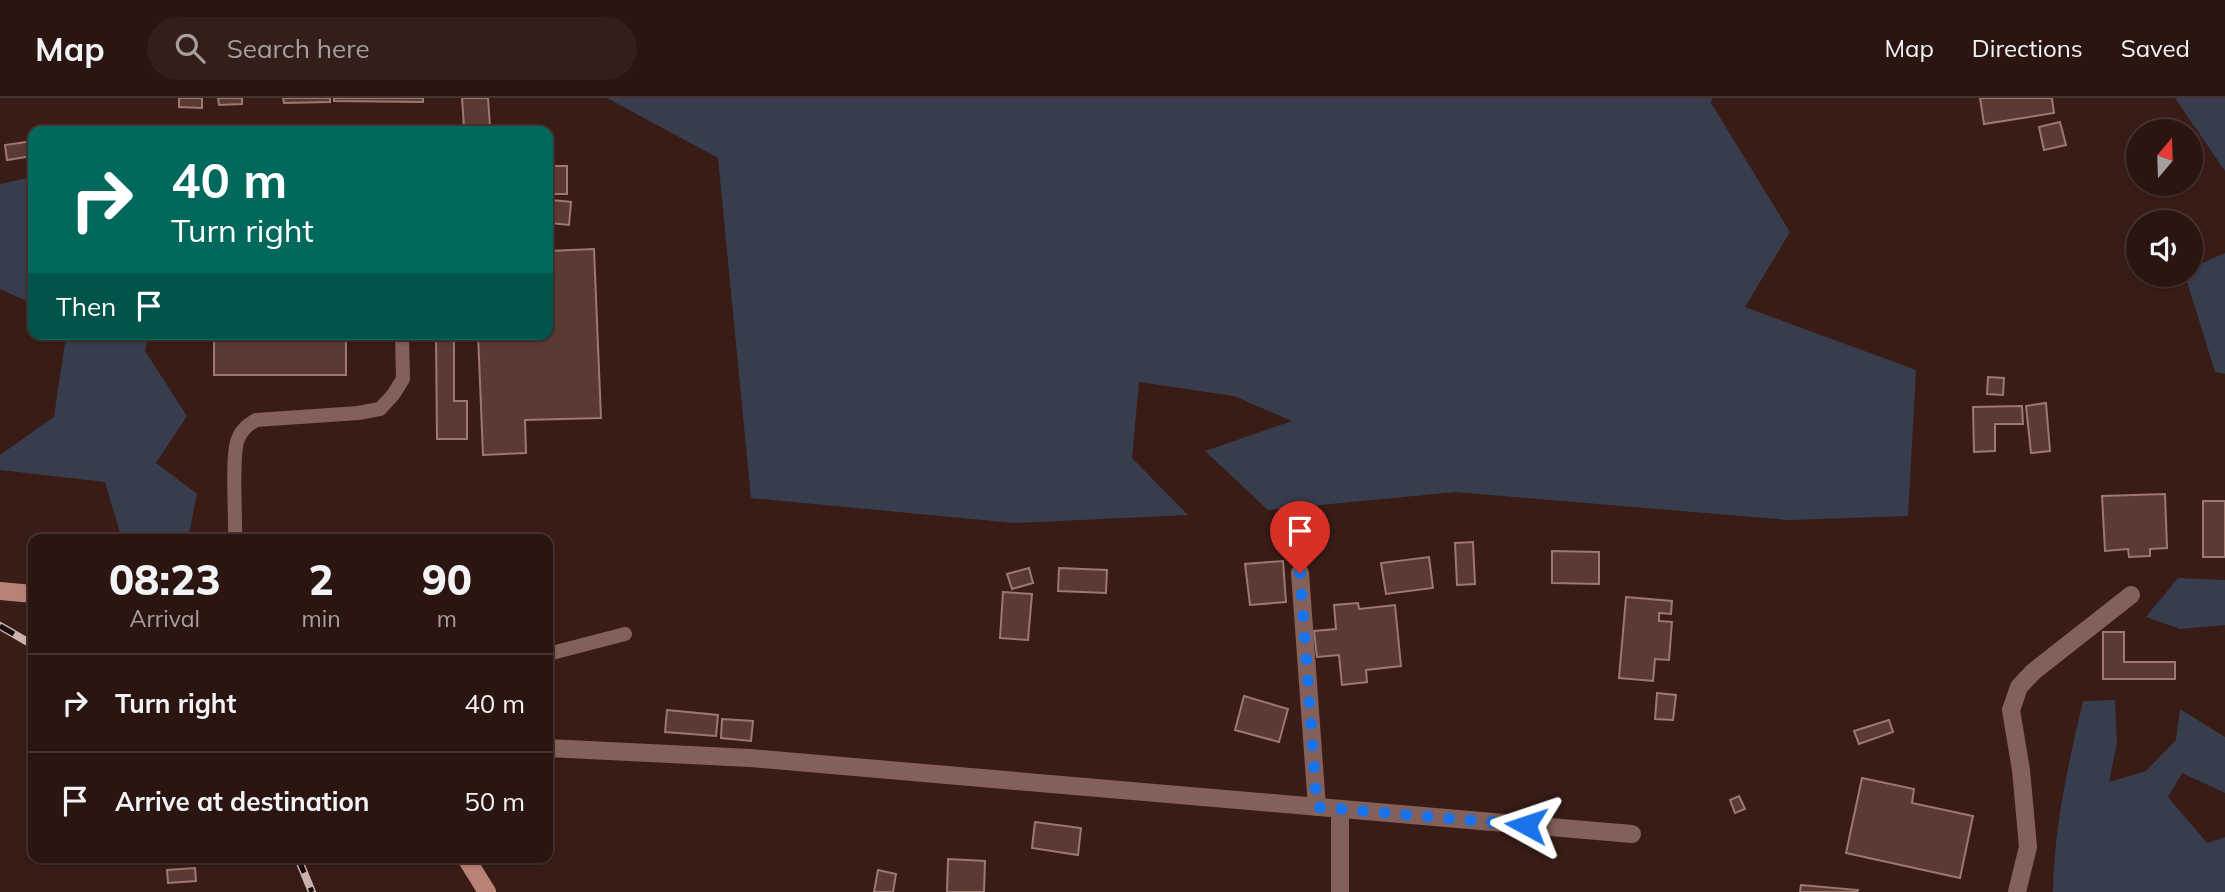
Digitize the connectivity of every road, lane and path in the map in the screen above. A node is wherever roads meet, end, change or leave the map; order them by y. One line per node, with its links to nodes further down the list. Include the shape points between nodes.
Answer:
1 (402, 340): 2 (lane, via 403,379 380,409 256,420 244,428 235,450)
2 (235, 534)
3 (1300, 573): 10 (street)
4 (0, 592): 5 (main road)
5 (28, 594)
6 (2131, 596): 16 (street, via 2019,687 2011,710 2028,847)
7 (625, 634): 8 (lane)
8 (553, 653)
9 (553, 748): 10 (street, via 764,759)
10 (1317, 807): 11 (street)
11 (1340, 809): 12 (street); 15 (street)
12 (1632, 834)
13 (469, 863): 14 (main road)
14 (487, 892)
15 (1340, 892)
16 (2017, 892)

